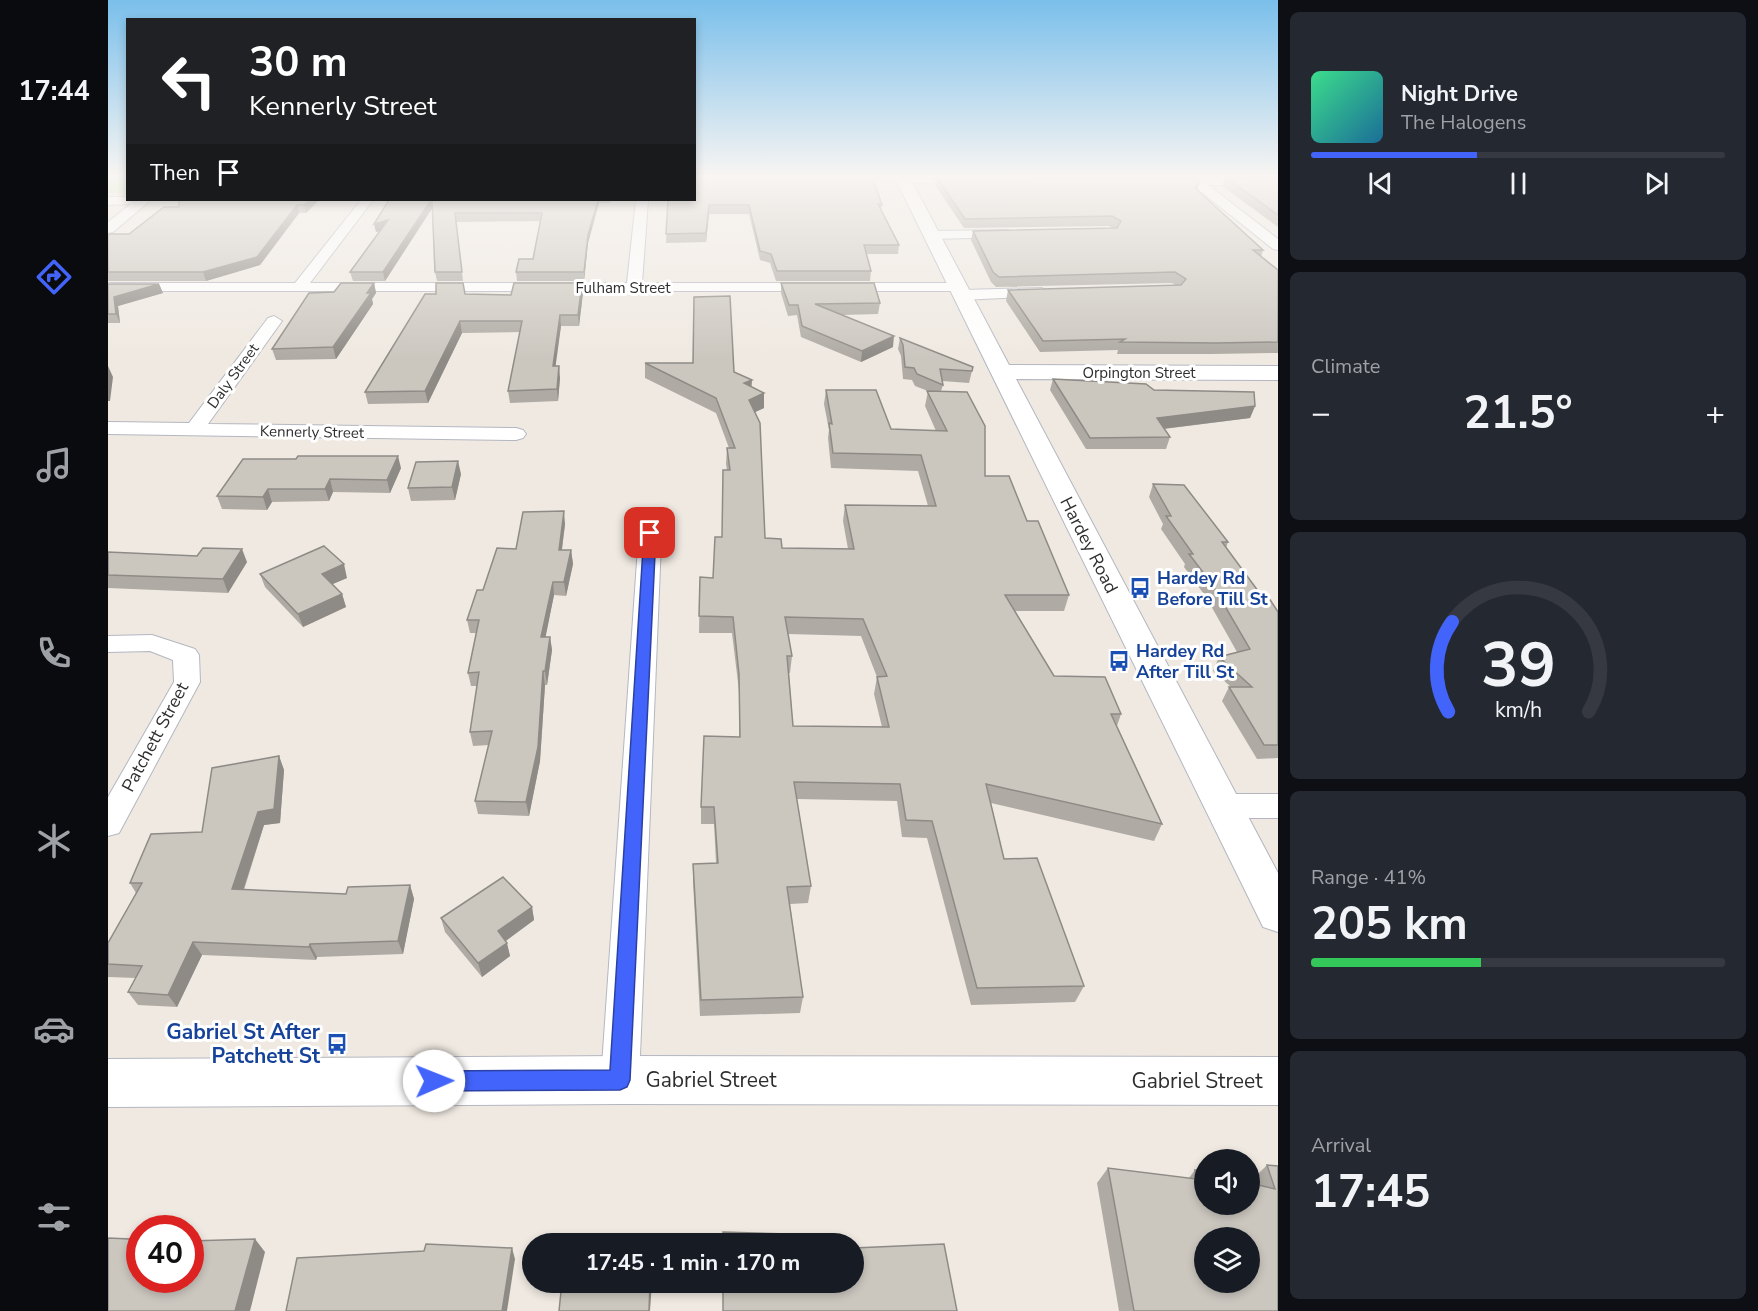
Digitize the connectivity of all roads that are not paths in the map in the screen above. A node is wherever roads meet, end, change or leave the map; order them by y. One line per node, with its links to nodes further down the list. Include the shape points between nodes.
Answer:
1 (338, 237): 5 (street)
2 (639, 237): 6 (street)
3 (932, 237): 7 (street, Hardey Road)
4 (108, 287): 5 (street, Fulham Street)
5 (299, 287): 6 (street, Fulham Street)
6 (634, 288): 7 (street, Fulham Street)
7 (959, 291): 8 (street, Fulham Street); 10 (street, Hardey Road)
8 (1055, 293)
9 (274, 321): 13 (street, Daly Street)
10 (1000, 372): 11 (street, Orpington Street); 17 (street, Hardey Road)
11 (1278, 373)
12 (108, 428): 13 (street, Kennerly Street)
13 (193, 431): 14 (street, Kennerly Street)
14 (516, 434)
15 (651, 518): 21 (street)
16 (108, 644): 19 (street, Patchett Street, via 152,643 186,655 187,682)
17 (1222, 806): 18 (street); 20 (street, Hardey Road)
18 (1278, 806)
19 (108, 824)
20 (1278, 914)
21 (620, 1080): 22 (street, Gabriel Street); 23 (street, Gabriel Street)
22 (1278, 1081)
23 (108, 1083)

